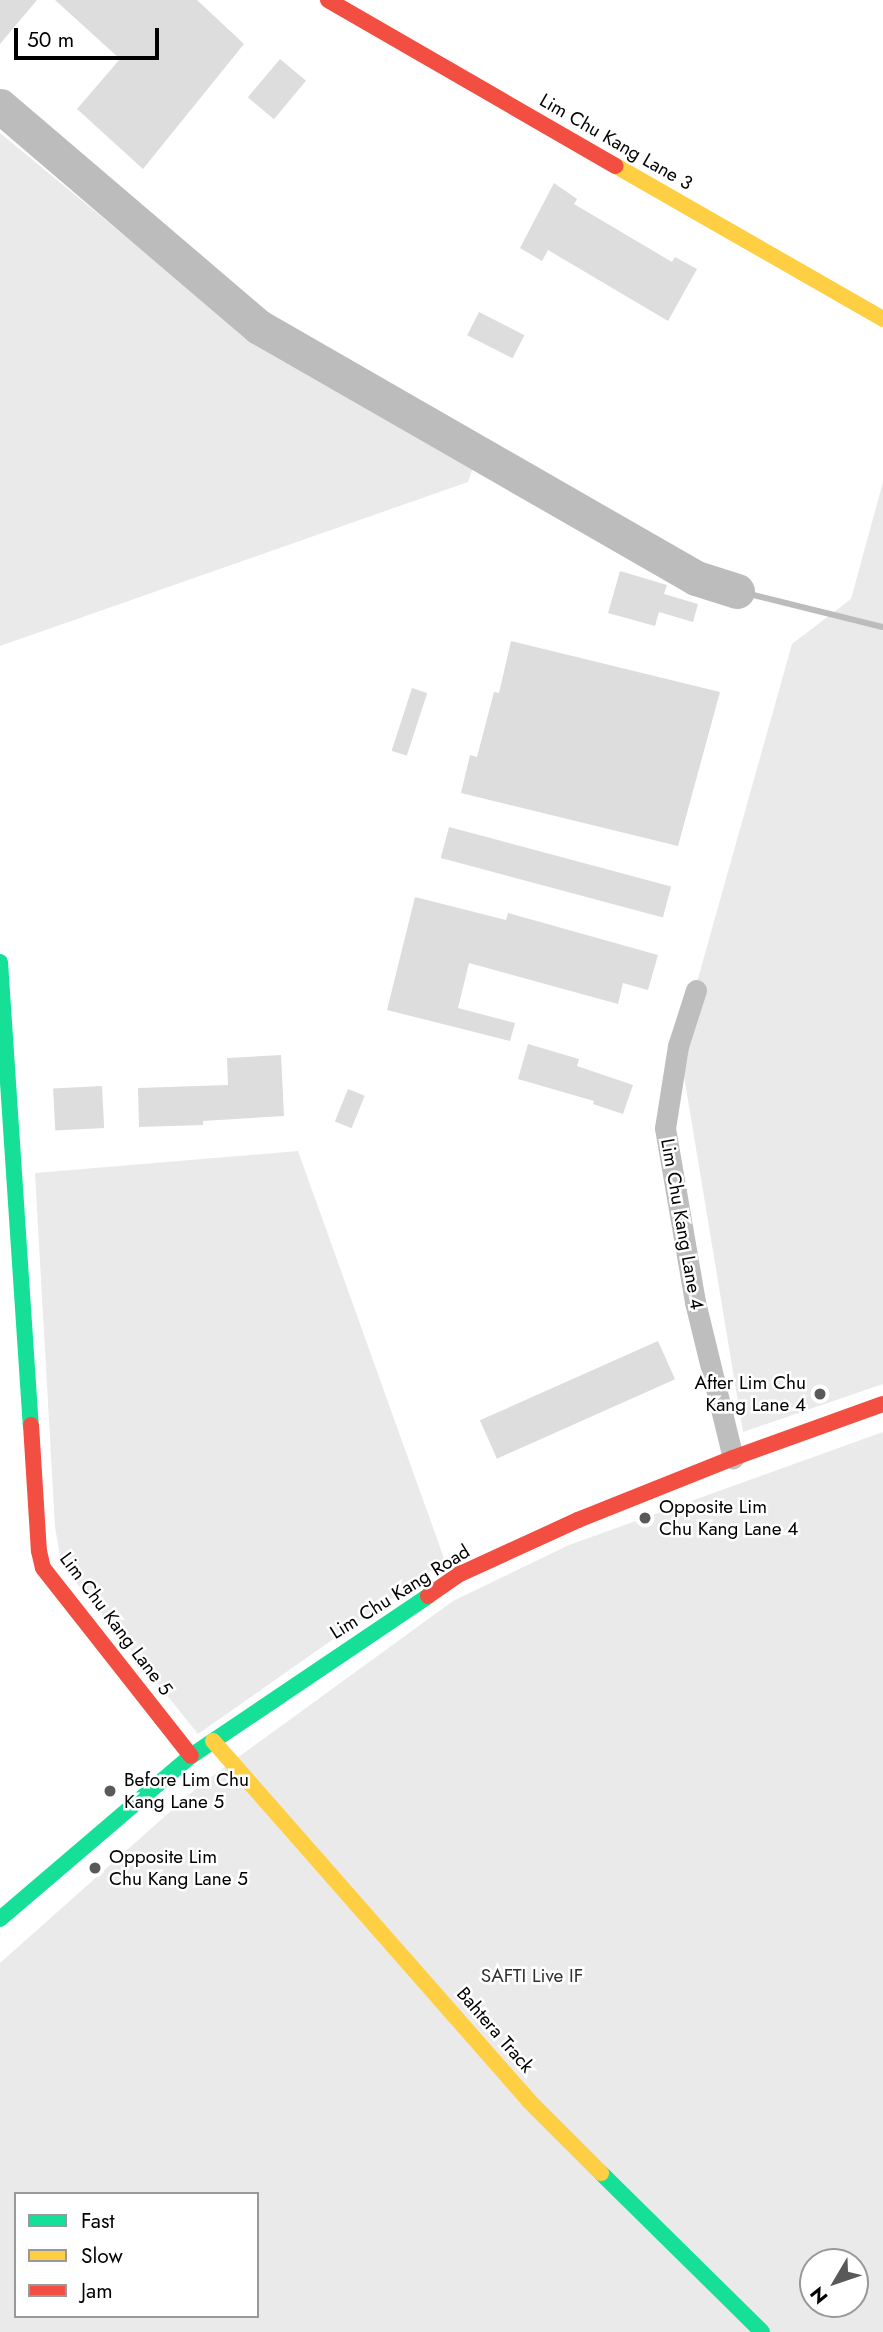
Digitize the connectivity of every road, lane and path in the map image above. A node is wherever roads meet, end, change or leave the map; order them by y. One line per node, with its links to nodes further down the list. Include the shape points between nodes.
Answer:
1 (328, 0): 2 (street, Lim Chu Kang Lane 3)
2 (883, 319)
3 (0, 962): 8 (street, Lim Chu Kang Lane 5, via 43,1568)
4 (696, 990): 6 (street, Lim Chu Kang Lane 4, via 678,1046 665,1128 695,1302)
5 (883, 1404): 6 (street, Lim Chu Kang Road)
6 (733, 1458): 7 (street, Lim Chu Kang Road, via 578,1520 460,1574)
7 (213, 1741): 8 (street, Lim Chu Kang Road); 10 (street, Bahtera Track, via 529,2101)
8 (191, 1756): 9 (street, Lim Chu Kang Road)
9 (0, 1919)
10 (762, 2332)

